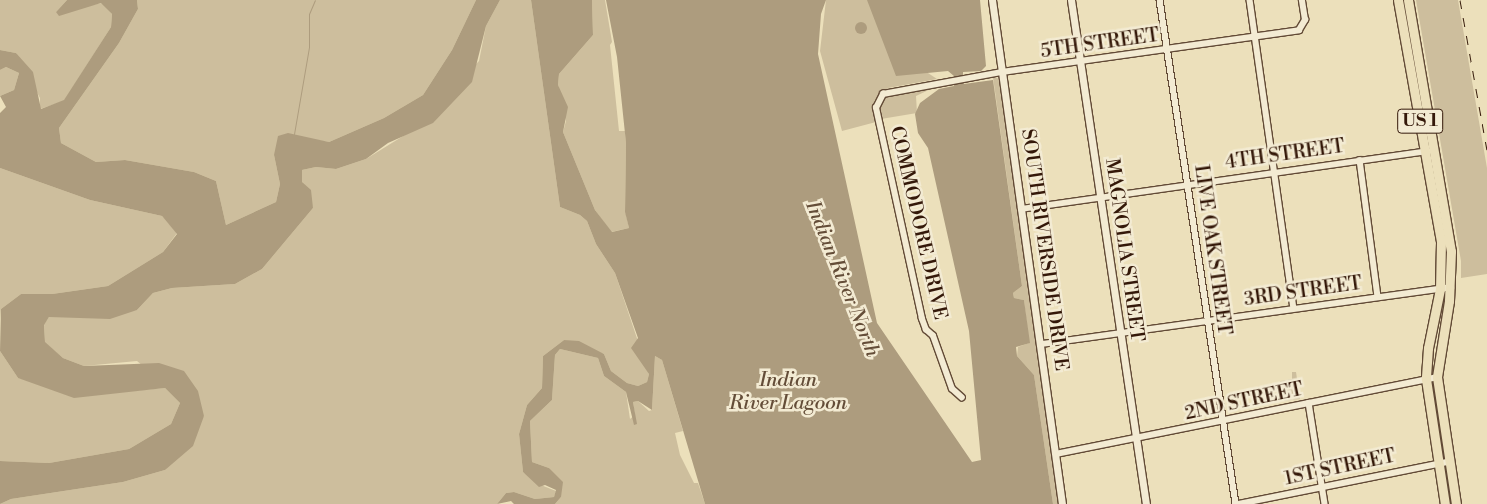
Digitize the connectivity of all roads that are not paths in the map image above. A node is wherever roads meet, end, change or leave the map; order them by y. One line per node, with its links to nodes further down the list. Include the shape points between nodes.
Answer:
1 (992, 0): 13 (street, SOUTH RIVERSIDE DRIVE)
2 (1071, 0): 12 (street, MAGNOLIA STREET)
3 (1160, 0): 11 (street, LIVE OAK STREET)
4 (1250, 0): 10 (street)
5 (1302, 0): 10 (street, 5TH STREET, via 1304,25 1299,30)
6 (1398, 0): 9 (main road, US 1)
7 (1408, 0): 8 (main road, US 1)
8 (1411, 16): 9 (street); 15 (main road, US 1)
9 (1401, 18): 16 (main road, US 1)
10 (1255, 37): 11 (street, 5TH STREET); 18 (street)
11 (1167, 50): 12 (street, 5TH STREET); 19 (street, LIVE OAK STREET)
12 (1080, 61): 13 (street, 5TH STREET); 20 (street, MAGNOLIA STREET)
13 (1002, 72): 14 (street, 5TH STREET); 21 (street, SOUTH RIVERSIDE DRIVE)
14 (898, 89): 31 (street, COMMODORE DRIVE, via 883,94 876,108 922,319 926,330 933,336 952,389)
15 (1435, 150): 16 (street, 4TH STREET); 22 (main road, US 1, via 1450,240)
16 (1425, 152): 17 (street, 4TH STREET); 23 (main road, US 1, via 1441,242)
17 (1360, 160): 18 (street, 4TH STREET); 24 (street)
18 (1274, 172): 19 (street, 4TH STREET); 25 (street)
19 (1187, 184): 20 (street, 4TH STREET); 26 (street, LIVE OAK STREET)
20 (1100, 198): 21 (street, 4TH STREET); 27 (street, MAGNOLIA STREET)
21 (1021, 209): 28 (street, SOUTH RIVERSIDE DRIVE)
22 (1451, 287): 23 (street, 3RD STREET); 29 (main road, US 1)
23 (1440, 289): 24 (street, 3RD STREET); 30 (main road, US 1, via 1428,348)
24 (1378, 297): 25 (street, 3RD STREET)
25 (1294, 308): 26 (street, 3RD STREET)
26 (1207, 321): 27 (street, 3RD STREET); 33 (street, LIVE OAK STREET)
27 (1119, 334): 28 (street, 3RD STREET); 34 (street, MAGNOLIA STREET)
28 (1042, 344): 35 (street, SOUTH RIVERSIDE DRIVE)
29 (1436, 377): 30 (street, 2ND STREET); 36 (main road, US 1)
30 (1426, 379): 32 (street, 2ND STREET); 37 (main road, US 1)
31 (962, 398)
32 (1309, 403): 33 (street, 2ND STREET); 38 (street)
33 (1223, 422): 34 (street, 2ND STREET); 41 (street, LIVE OAK STREET)
34 (1135, 440): 35 (street, 2ND STREET); 40 (street, MAGNOLIA STREET)
35 (1056, 454): 39 (street, SOUTH RIVERSIDE DRIVE)
36 (1448, 462): 37 (street, 1ST STREET); 44 (main road, US 1)
37 (1438, 464): 38 (street, 1ST STREET); 43 (main road, US 1)
38 (1323, 488): 41 (street, 1ST STREET); 42 (street)
39 (1062, 504)
40 (1146, 504)
41 (1237, 504)
42 (1326, 504)
43 (1445, 504)
44 (1456, 504)

